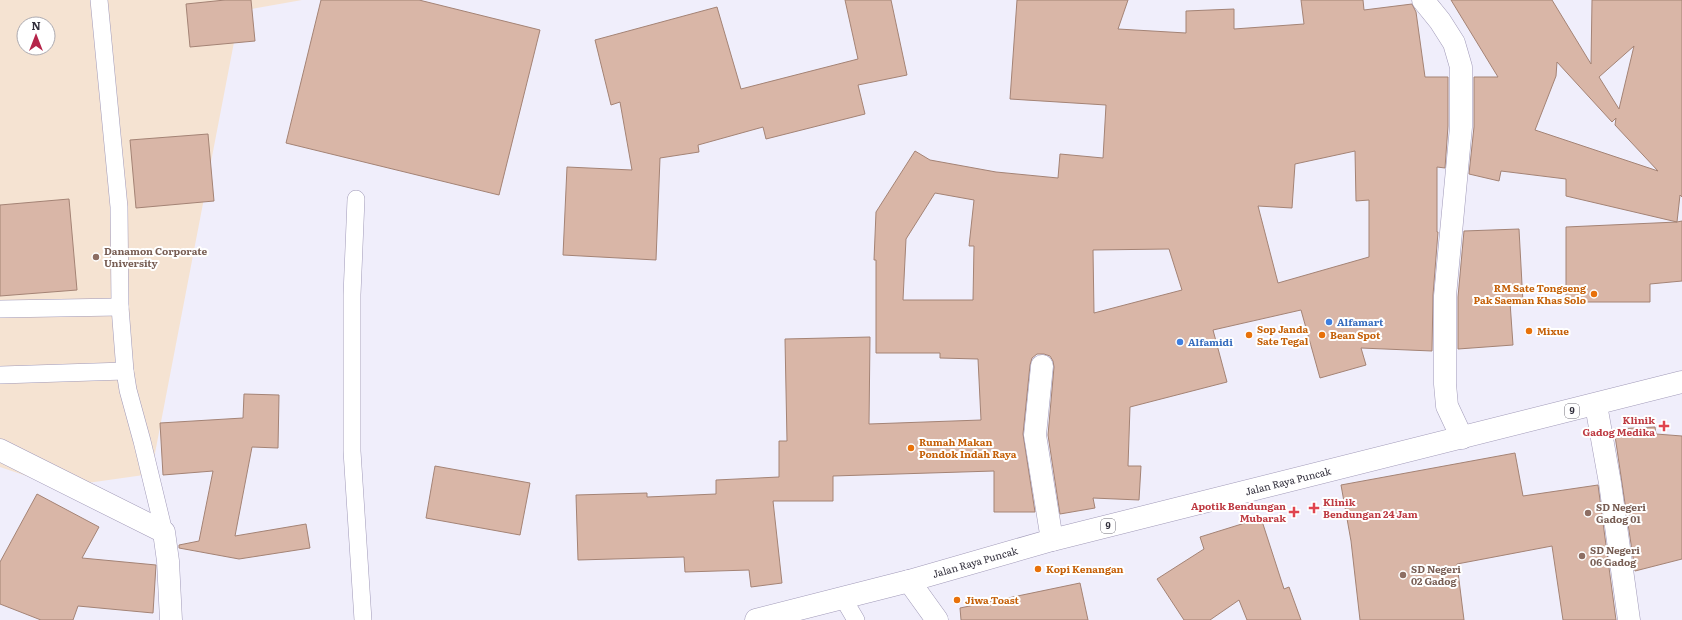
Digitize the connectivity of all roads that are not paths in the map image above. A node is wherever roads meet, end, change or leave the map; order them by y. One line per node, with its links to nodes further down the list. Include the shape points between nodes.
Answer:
1 (99, 0): 4 (lane, via 119,207)
2 (1423, 0): 11 (main road, via 1454,43 1461,67 1460,127 1445,296 1445,384 1447,406)
3 (356, 199): 19 (lane, via 352,295 352,452)
4 (120, 307): 5 (lane); 7 (lane)
5 (0, 309)
6 (1042, 366): 14 (main road, via 1036,435)
7 (125, 371): 8 (lane); 13 (lane)
8 (0, 375)
9 (1682, 382): 10 (main road, Jalan Raya Puncak / 9)
10 (1596, 405): 11 (main road, Jalan Raya Puncak / 9); 23 (main road, via 1610,483)
11 (1462, 438): 14 (main road, Jalan Raya Puncak / 9)
12 (0, 450): 13 (main road)
13 (164, 532): 18 (main road)
14 (1052, 540): 15 (main road, Jalan Raya Puncak / 9)
15 (909, 581): 16 (main road, Jalan Raya Puncak / 9); 22 (main road)
16 (843, 598): 17 (main road, Jalan Raya Puncak / 9); 21 (lane)
17 (799, 615): 20 (main road, Jalan Raya Puncak / 9)
18 (171, 620)
19 (363, 620)
20 (756, 620)
21 (856, 620)
22 (937, 620)
23 (1629, 620)

